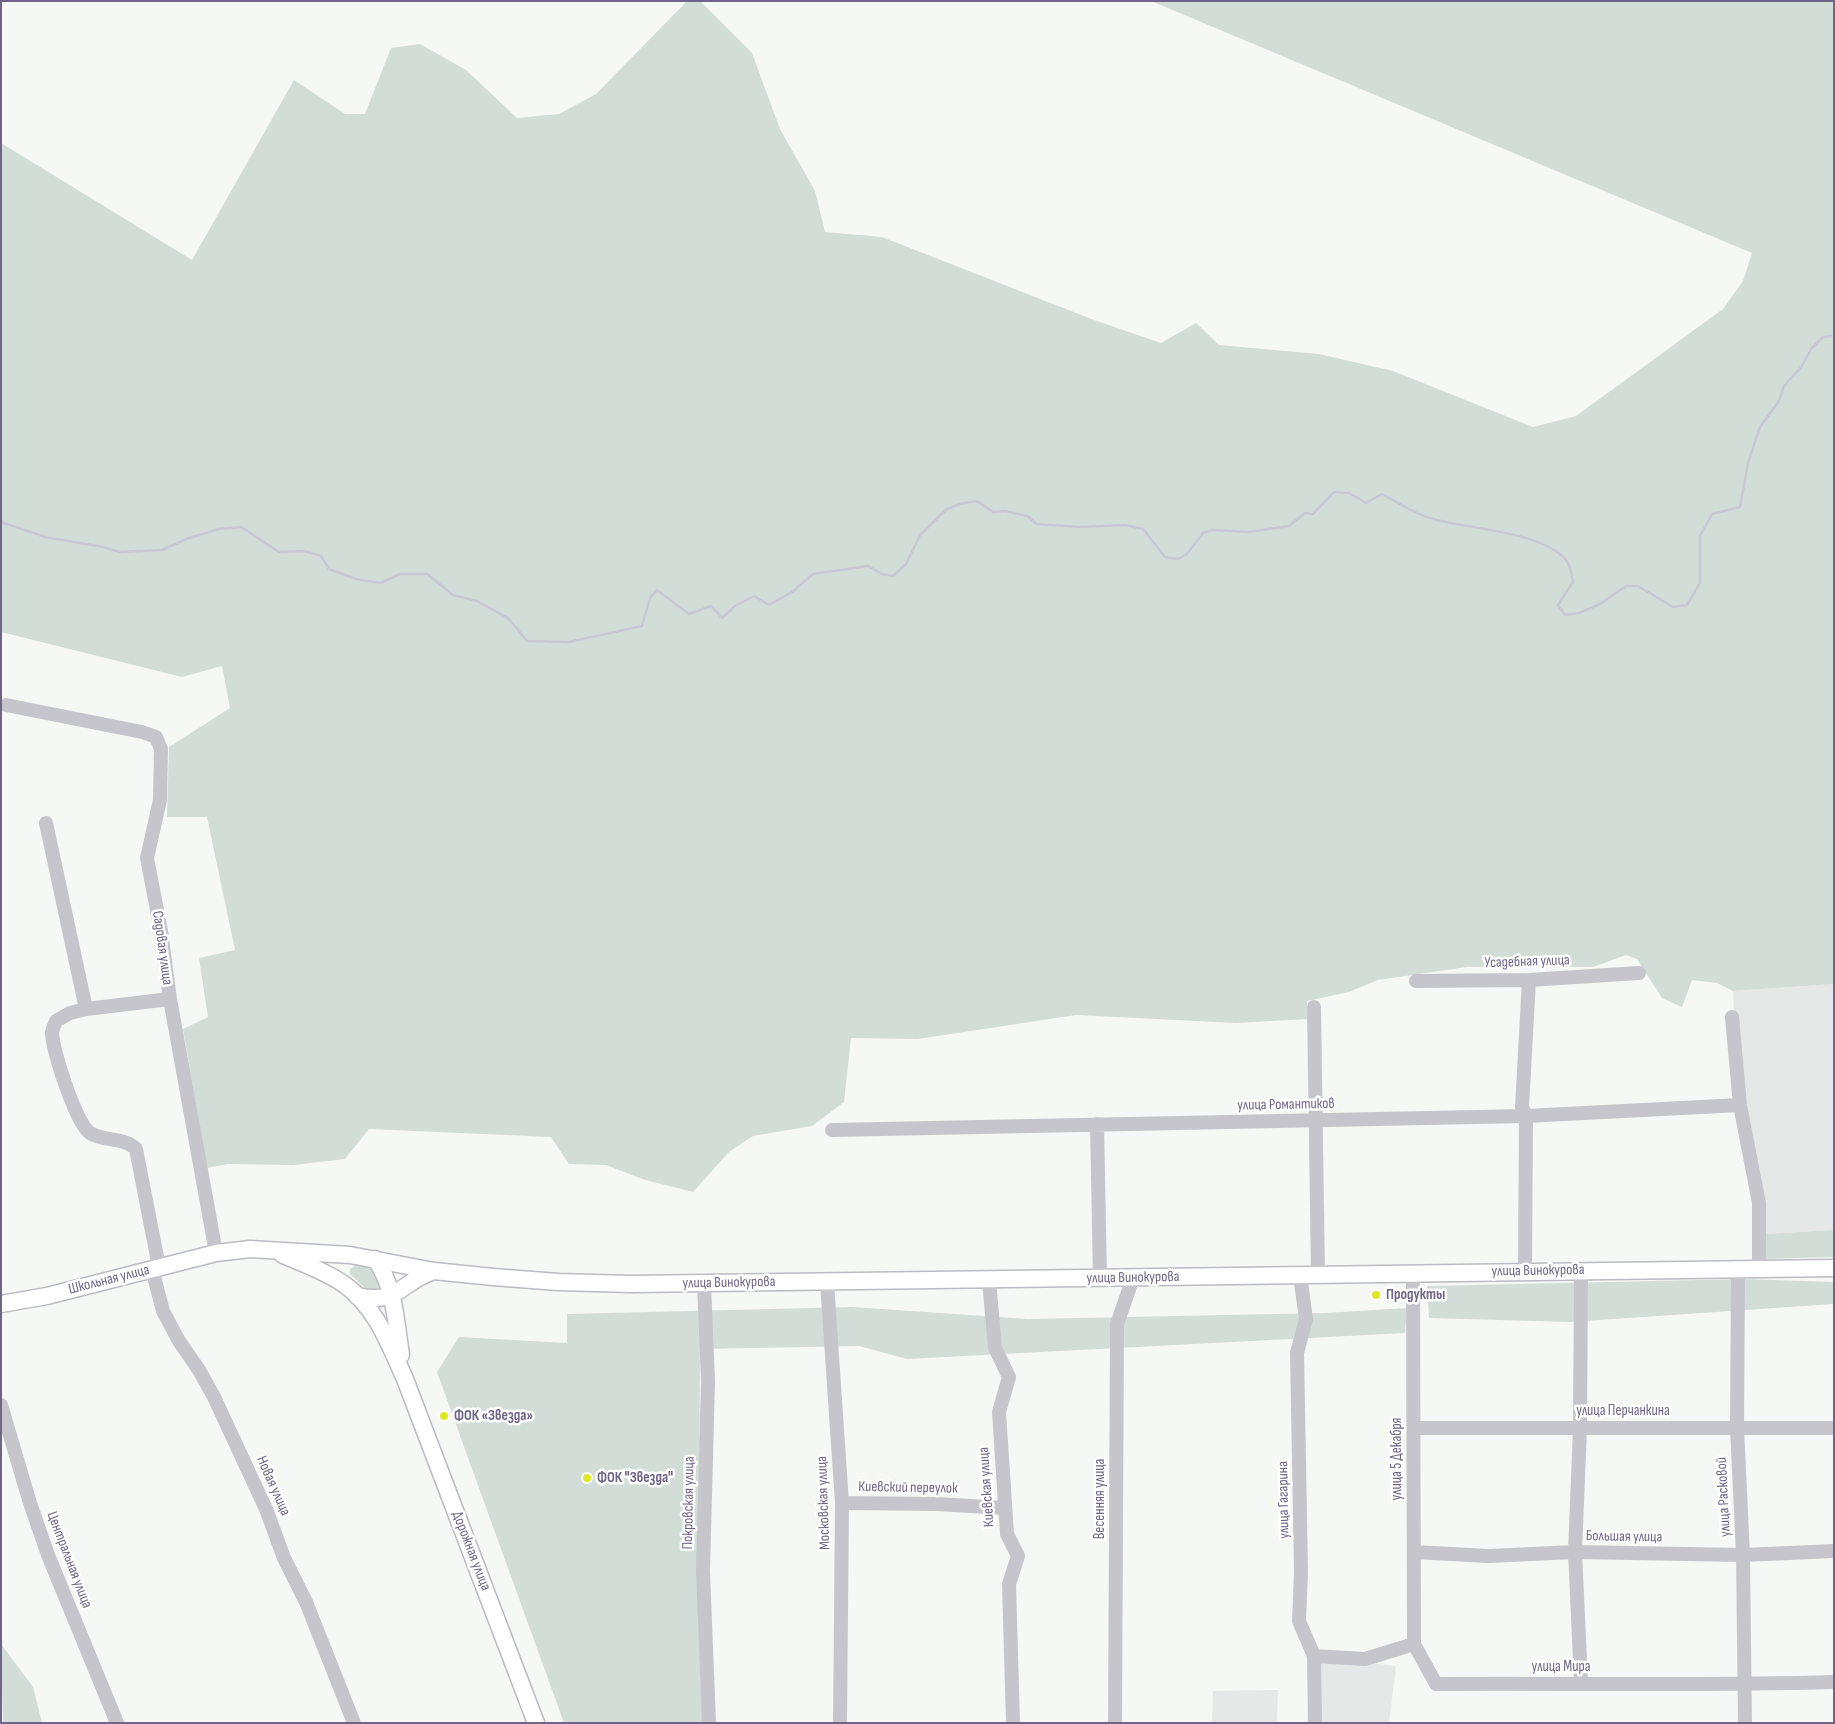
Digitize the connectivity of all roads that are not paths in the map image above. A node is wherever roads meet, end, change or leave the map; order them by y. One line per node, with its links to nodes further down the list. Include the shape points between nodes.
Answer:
1 (6, 705): 6 (street, Садовая улица, via 156,737 161,749 160,800 147,858)
2 (46, 823): 8 (street)
3 (1639, 973): 4 (street, Усадебная улица)
4 (1529, 980): 5 (street, Усадебная улица); 11 (street, via 1522,1107)
5 (1416, 981)
6 (170, 999): 8 (street); 16 (street, Садовая улица)
7 (1314, 1007): 12 (street)
8 (86, 1009): 19 (street, via 56,1021 52,1032 64,1079 74,1110 85,1129 99,1138 131,1144 136,1149)
9 (1732, 1017): 10 (street)
10 (1740, 1105): 11 (street, улица Романтиков); 20 (street, via 1759,1203)
11 (1526, 1116): 12 (street, улица Романтиков); 23 (street)
12 (1316, 1121): 13 (street, улица Романтиков); 27 (street)
13 (1097, 1124): 14 (street, улица Романтиков); 29 (street)
14 (832, 1130)
15 (274, 1251): 16 (main road, via 250,1249); 17 (main road); 34 (main road, via 329,1275)
16 (216, 1253): 19 (main road, Школьная улица)
17 (356, 1256): 18 (main road); 34 (main road, via 347,1262 344,1271)
18 (375, 1259): 25 (main road); 35 (main road, via 384,1272)
19 (156, 1268): 36 (main road, Школьная улица, via 47,1296); 56 (street, Новая улица, via 163,1312 214,1397 258,1492)
20 (1759, 1268): 21 (main road, улица Винокурова); 22 (main road, улица Винокурова)
21 (1834, 1268)
22 (1738, 1269): 24 (main road, улица Винокурова); 41 (street, улица Расковой)
23 (1524, 1270): 24 (main road, улица Винокурова); 26 (main road, улица Винокурова)
24 (1581, 1270): 40 (street)
25 (434, 1271): 33 (main road, улица Винокурова, via 558,1282); 35 (main road, via 413,1280)
26 (1413, 1273): 27 (main road, улица Винокурова); 39 (street, улица 5 Декабря)
27 (1318, 1274): 28 (main road, улица Винокурова)
28 (1300, 1275): 30 (main road, улица Винокурова); 51 (street, улица Гагарина, via 1306,1319 1298,1353 1299,1621)
29 (1100, 1278): 30 (main road, улица Винокурова); 31 (main road, улица Винокурова)
30 (1133, 1278): 61 (street, Весенняя улица, via 1117,1324)
31 (989, 1280): 32 (main road, улица Винокурова); 45 (street, Киевская улица, via 995,1348 1009,1377 999,1412)
32 (827, 1282): 33 (main road, улица Винокурова); 44 (street, Московская улица)
33 (704, 1284): 58 (street, Покровская улица, via 708,1381 703,1571)
34 (354, 1293): 35 (main road, via 381,1299); 37 (main road, via 380,1325)
35 (391, 1297): 37 (main road)
36 (1, 1304)
37 (405, 1379): 57 (main road, Дорожная улица)
38 (1, 1405): 43 (street, Центральная улица)
39 (1413, 1428): 40 (street, улица Перчанкина); 47 (street, улица 5 Декабря)
40 (1580, 1428): 41 (street, улица Перчанкина); 48 (street)
41 (1737, 1428): 42 (street, улица Перчанкина); 49 (street, улица Расковой)
42 (1834, 1428)
43 (4, 1431): 55 (street, Центральная улица, via 48,1555)
44 (842, 1503): 45 (street, Киевский переулок); 59 (street, Московская улица)
45 (1004, 1508): 60 (street, Киевская улица, via 1007,1534 1018,1556 1009,1584)
46 (1834, 1551): 49 (street, Большая улица)
47 (1414, 1552): 48 (street, Большая улица, via 1488,1556); 50 (street, улица 5 Декабря)
48 (1575, 1552): 49 (street, Большая улица); 52 (street)
49 (1743, 1555): 54 (street, улица Расковой)
50 (1414, 1644): 51 (street, via 1365,1659); 52 (street, улица Мира, via 1436,1684)
51 (1314, 1656): 62 (street, улица Гагарина)
52 (1581, 1682): 54 (street, улица Мира)
53 (1834, 1682): 54 (street, улица Мира)
54 (1744, 1685): 63 (street, улица Расковой)
55 (117, 1723)
56 (354, 1723)
57 (536, 1723)
58 (709, 1723)
59 (840, 1723)
60 (1013, 1723)
61 (1114, 1723)
62 (1316, 1723)
63 (1745, 1723)

